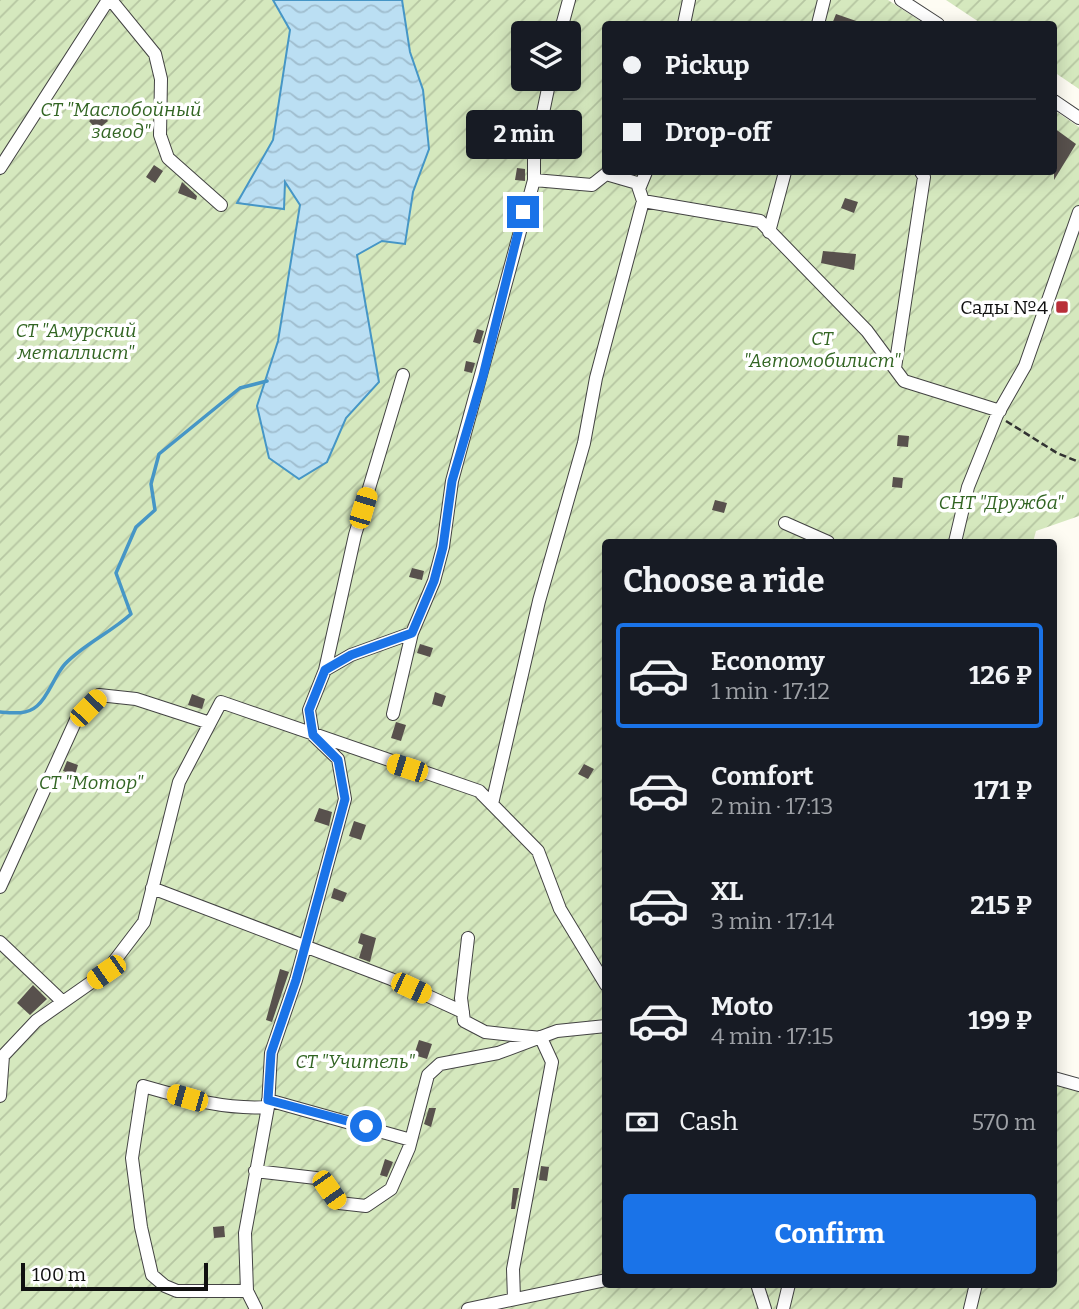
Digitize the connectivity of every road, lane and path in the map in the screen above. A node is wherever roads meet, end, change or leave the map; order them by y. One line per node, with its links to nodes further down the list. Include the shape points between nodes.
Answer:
1 (109, 0): 13 (street); 21 (street, via 155,54 161,79 160,135 168,158)
2 (569, 0): 6 (street)
3 (688, 0): 7 (street)
4 (824, 0): 8 (street)
5 (901, 0): 9 (street)
6 (563, 21)
7 (684, 21)
8 (819, 21)
9 (933, 21)
10 (548, 91): 19 (street, via 534,156)
11 (1057, 103): 12 (street)
12 (1079, 118)
13 (0, 168)
14 (605, 175): 19 (street, via 592,185)
15 (609, 175): 20 (street, via 637,183)
16 (645, 175): 20 (street)
17 (784, 175): 23 (street)
18 (923, 175): 24 (street)
19 (534, 180): 31 (street, via 452,481 434,581)
20 (641, 195): 23 (street, via 760,221); 36 (street, via 584,443 539,601)
21 (221, 205)
22 (1079, 212): 26 (street, via 1025,366)
23 (769, 232): 24 (street, via 867,331)
24 (895, 368): 26 (street, via 904,382)
25 (403, 375): 32 (street, via 355,535)
26 (998, 413): 27 (path, via 1057,453); 30 (street, via 968,487)
27 (1079, 462)
28 (785, 523): 29 (street)
29 (821, 539)
30 (956, 539)
31 (412, 633): 32 (street, via 351,655); 33 (street)
32 (325, 670): 35 (street, via 309,710)
33 (393, 714)
34 (210, 723): 35 (street, via 221,702); 37 (street, via 136,699 100,695 76,720); 38 (street, via 179,782)
35 (313, 735): 36 (street, via 479,791); 41 (street, via 338,760 345,799)
36 (492, 804): 42 (street, via 538,851 560,909)
37 (0, 887)
38 (152, 888): 41 (street); 43 (street, via 144,922 106,972)
39 (468, 938): 44 (street)
40 (0, 942): 43 (street)
41 (304, 946): 44 (street); 50 (street, via 271,1053)
42 (602, 978)
43 (63, 1002): 49 (street, via 36,1021 3,1056)
44 (463, 1012): 46 (street, via 464,1021 485,1032)
45 (602, 1026): 46 (street, via 557,1031)
46 (541, 1038): 51 (street, via 440,1064 428,1076); 58 (street, via 552,1062 513,1269)
47 (1057, 1078): 48 (street)
48 (1079, 1084)
49 (0, 1096)
50 (268, 1104): 51 (street); 52 (street); 57 (street, via 209,1105 143,1086 132,1158 152,1275 177,1291)
51 (411, 1140): 52 (street, via 391,1189 366,1206 339,1203 316,1178)
52 (255, 1171): 57 (street, via 245,1233)
53 (602, 1281): 58 (street)
54 (758, 1288): 61 (street)
55 (788, 1288): 62 (street)
56 (975, 1288): 63 (street)
57 (247, 1291): 59 (street)
58 (514, 1299): 60 (street)
59 (256, 1309)
60 (468, 1309)
61 (765, 1309)
62 (783, 1309)
63 (970, 1309)

